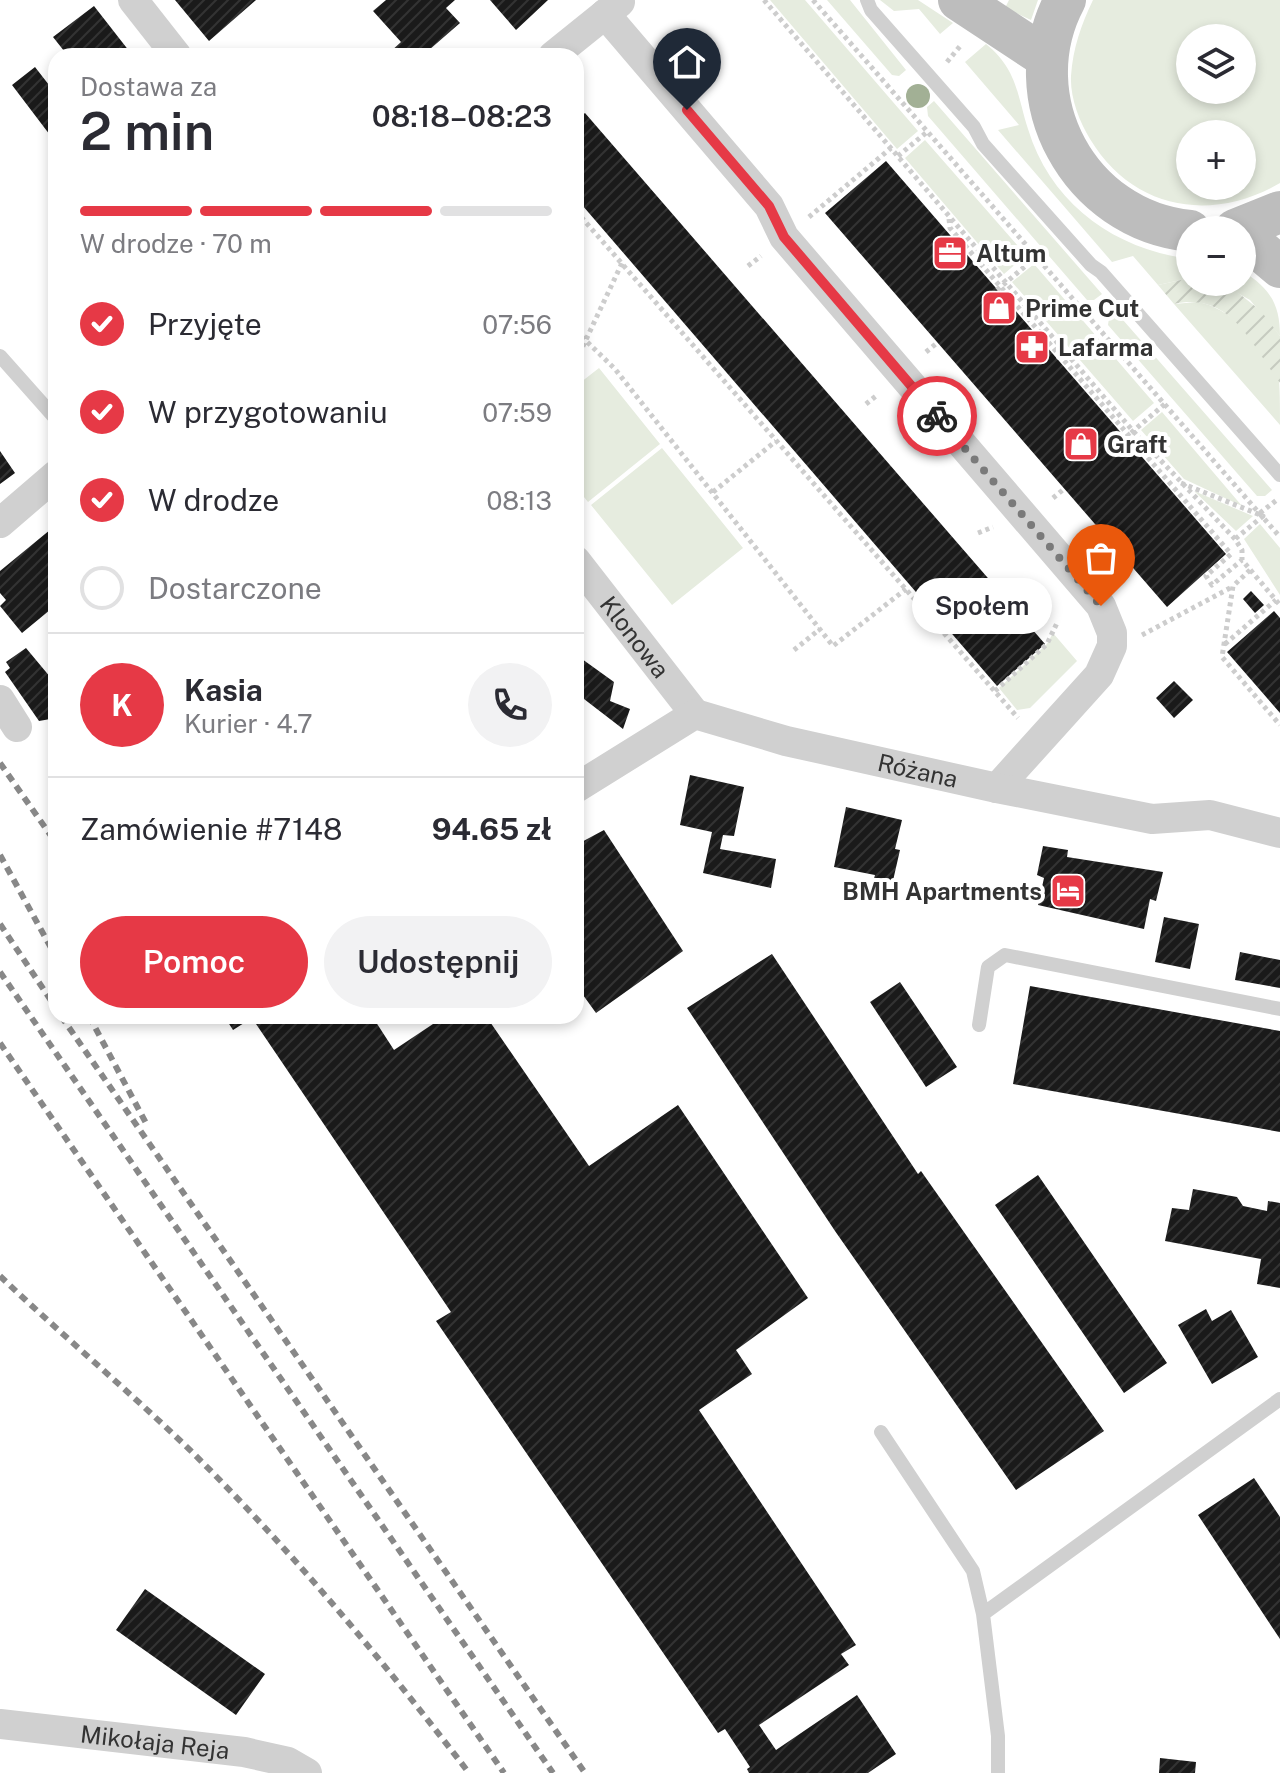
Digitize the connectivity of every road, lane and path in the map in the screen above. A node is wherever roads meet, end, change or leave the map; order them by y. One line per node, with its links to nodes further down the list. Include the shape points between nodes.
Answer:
1 (133, 0): 8 (street)
2 (764, 0): 12 (path)
3 (813, 0): 11 (path)
4 (867, 0): 37 (lane, via 983,144)
5 (959, 0): 10 (main road)
6 (1065, 0): 10 (main road)
7 (613, 7): 9 (street); 57 (street, via 769,206 794,249 1101,606)
8 (171, 48)
9 (563, 48)
10 (1047, 58): 19 (main road, via 1053,117 1075,165 1105,197 1144,220)
11 (927, 132): 13 (path); 21 (path)
12 (891, 148): 13 (path); 14 (path)
13 (898, 156): 16 (path)
14 (819, 208)
15 (1280, 212): 18 (main road)
16 (948, 216): 24 (path); 48 (path, via 950,228 1231,554 1206,576 1212,585)
17 (584, 220): 22 (path)
18 (1256, 222)
19 (1176, 228)
20 (1256, 247): 23 (main road)
21 (1036, 257): 24 (path); 32 (path)
22 (622, 263): 27 (path); 36 (path)
23 (1280, 267)
24 (1005, 283): 25 (path); 34 (path)
25 (997, 290)
26 (584, 337): 27 (path)
27 (587, 339): 29 (path); 41 (path)
28 (937, 343): 30 (path)
29 (584, 345)
30 (926, 352)
31 (0, 356): 33 (lane)
32 (1166, 403): 34 (path); 44 (path)
33 (48, 410)
34 (1133, 431): 35 (path); 38 (path)
35 (1125, 438)
36 (776, 441): 41 (path); 52 (path)
37 (1280, 475)
38 (1177, 481): 44 (path); 47 (path)
39 (48, 482): 45 (street)
40 (1064, 489): 43 (path)
41 (713, 492): 55 (path)
42 (1280, 498): 44 (path)
43 (1049, 502)
44 (1262, 515): 46 (path); 47 (path)
45 (0, 523)
46 (1280, 537)
47 (1235, 539): 48 (path)
48 (1242, 560): 49 (path)
49 (1250, 570): 51 (path); 53 (path)
50 (584, 571): 61 (street, Klonowa)
51 (1233, 586): 56 (path); 57 (path, via 1160,627)
52 (906, 589): 55 (path, via 833,646); 59 (path)
53 (1278, 602): 56 (path)
54 (1057, 623): 59 (path, via 1047,644)
55 (820, 629): 58 (path)
56 (1224, 645): 62 (path, via 1222,657)
57 (1112, 646): 64 (street, via 1099,675)
58 (794, 650)
59 (995, 691): 64 (path)
60 (0, 700): 63 (street)
61 (695, 714): 65 (street); 66 (street, Różana, via 786,741)
62 (1280, 725)
63 (17, 727)
64 (1037, 739): 66 (street)
65 (584, 783)
66 (997, 788): 67 (street, Różana, via 1152,819 1210,815)
67 (1280, 833)
68 (1280, 1009): 69 (lane, via 1005,955 988,967)
69 (979, 1025)
70 (1280, 1399): 72 (lane)
71 (881, 1432): 72 (lane, via 973,1571)
72 (983, 1614): 75 (lane)
73 (0, 1724): 74 (street, Mikołaja Reja, via 244,1752 288,1762)
74 (307, 1773)
75 (998, 1773)

